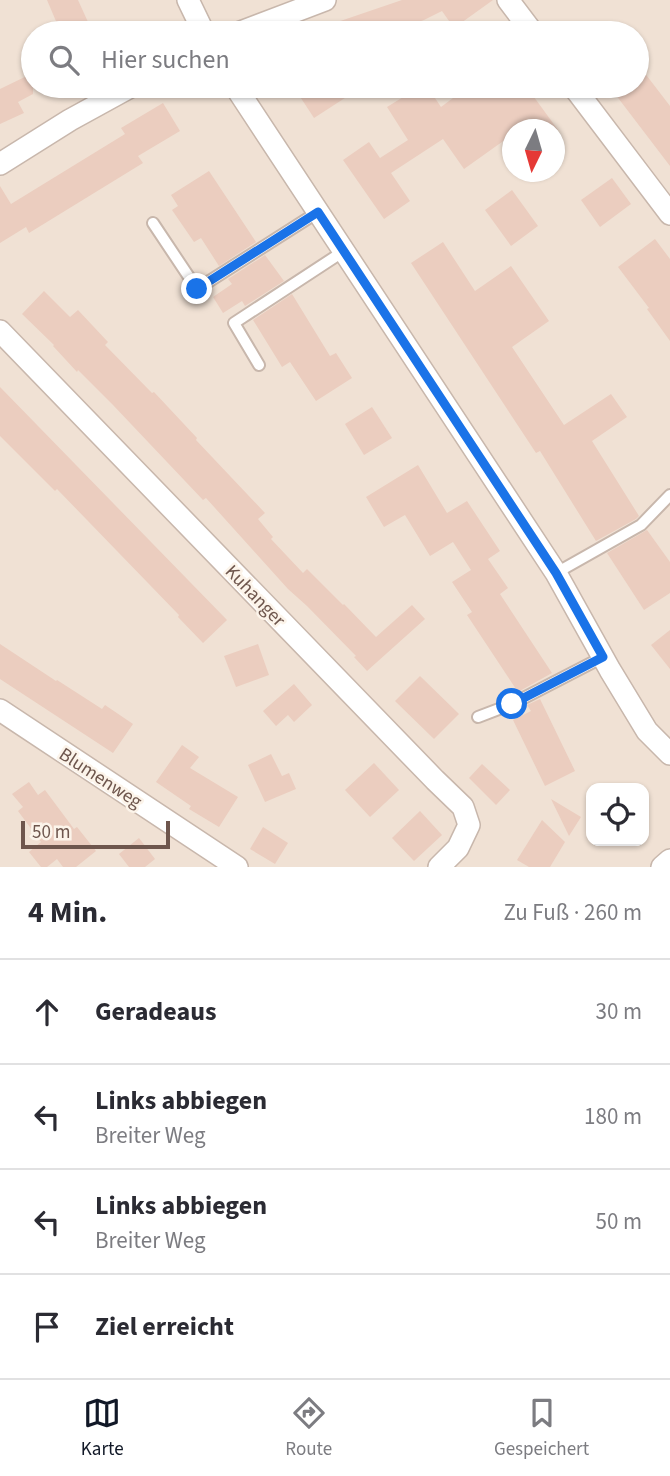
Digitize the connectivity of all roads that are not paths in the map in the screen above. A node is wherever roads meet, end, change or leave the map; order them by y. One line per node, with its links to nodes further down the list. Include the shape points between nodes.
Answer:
1 (188, 0): 4 (street)
2 (325, 0): 5 (street)
3 (508, 0): 6 (street)
4 (198, 21)
5 (270, 21)
6 (524, 21)
7 (110, 98): 10 (street)
8 (243, 98): 11 (street)
9 (582, 98): 12 (street)
10 (0, 164)
11 (318, 212): 13 (lane, via 197,289); 14 (street)
12 (670, 214)
13 (153, 223)
14 (344, 251): 16 (lane, via 234,323); 18 (street)
15 (0, 331): 25 (street, Kuhanger, via 463,807 469,825 458,848)
16 (259, 365)
17 (670, 495): 18 (lane, via 640,525)
18 (556, 573): 19 (street)
19 (603, 657): 21 (lane); 22 (street, via 647,731)
20 (0, 710): 24 (street, Blumenweg)
21 (478, 717)
22 (670, 754)
23 (670, 860): 26 (street)
24 (237, 867)
25 (439, 867)
26 (662, 867)

